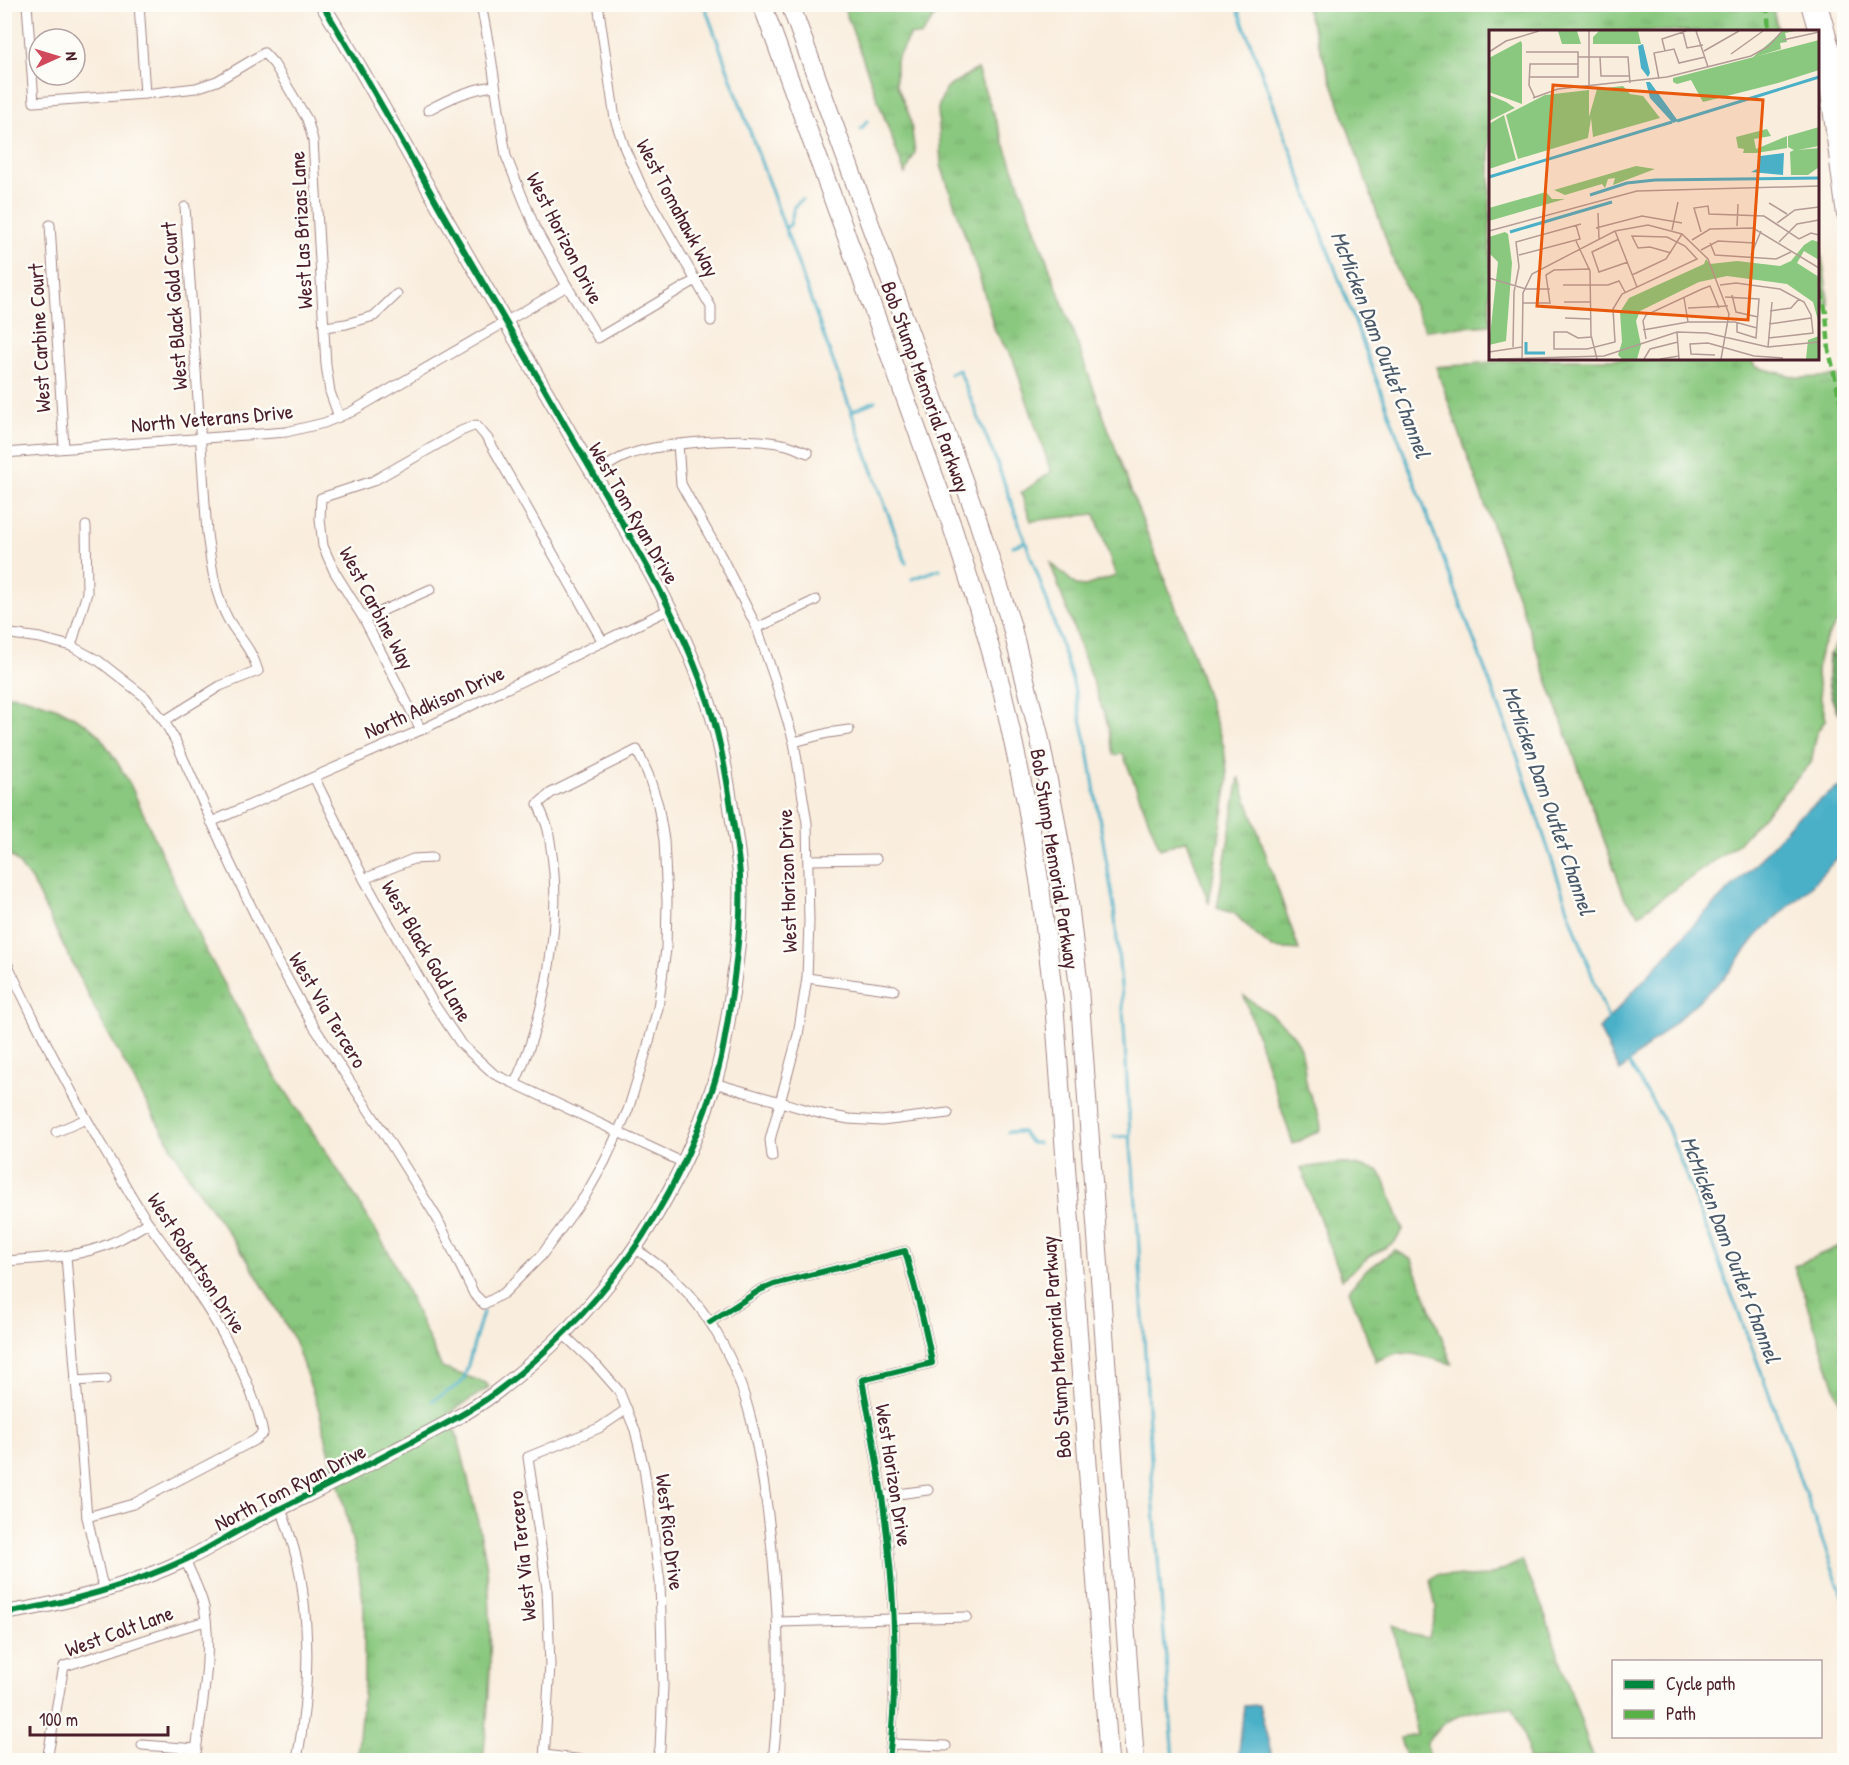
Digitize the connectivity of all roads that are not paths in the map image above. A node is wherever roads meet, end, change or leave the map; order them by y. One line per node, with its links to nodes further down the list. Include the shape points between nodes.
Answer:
1 (27, 4): 13 (street, via 34,102)
2 (139, 4): 13 (street)
3 (322, 4): 23 (street, West Tom Ryan Drive)
4 (481, 4): 12 (street, West Horizon Drive)
5 (598, 4): 19 (street, West Tomahawk Way, via 615,119 625,149)
6 (762, 4): 95 (highway, Bob Stump Memorial Parkway, via 954,532 997,673 1027,806 1054,1002)
7 (790, 4): 96 (highway, Bob Stump Memorial Parkway, via 978,521 1011,624 1045,763 1067,886 1079,988)
8 (1808, 4): 10 (street)
9 (1820, 4): 15 (street, via 1832,47)
10 (1816, 30)
11 (1819, 43): 17 (street)
12 (495, 86): 14 (street, via 476,88); 20 (street, West Horizon Drive, via 506,156 535,228)
13 (145, 94): 24 (street, West Las Brizas Lane, via 196,88 217,81 264,52 274,64 307,119 313,140)
14 (428, 110)
15 (1845, 133)
16 (185, 207): 26 (street, West Black Gold Court)
17 (1845, 215)
18 (50, 225): 28 (street, West Carbine Court)
19 (694, 281): 20 (street, West Horizon Drive, via 598,339); 22 (street, West Tomahawk Way, via 711,307)
20 (567, 286): 23 (street, North Veterans Drive)
21 (397, 294): 24 (street, via 374,316)
22 (711, 321)
23 (506, 323): 25 (street, North Veterans Drive); 31 (street, West Tom Ryan Drive)
24 (325, 327): 25 (street, West Las Brizas Lane, via 330,392)
25 (339, 417): 26 (street, North Veterans Drive, via 286,432)
26 (201, 437): 28 (street, North Veterans Drive); 41 (street, via 213,576 227,618 254,657 258,671 220,686)
27 (678, 444): 30 (street, via 752,440 783,444); 31 (street, via 622,457); 37 (street, West Horizon Drive, via 681,484)
28 (64, 448): 29 (street, North Veterans Drive)
29 (4, 453)
30 (808, 453)
31 (593, 475): 35 (street, West Tom Ryan Drive)
32 (86, 526): 40 (street, via 87,593)
33 (430, 589): 36 (street)
34 (816, 600): 37 (street)
35 (670, 609): 39 (street, North Adkison Drive); 55 (street, West Tom Ryan Drive, via 704,688 719,737 740,879 734,978)
36 (364, 619): 39 (street, West Carbine Way, via 323,546 321,498 373,481 476,425 488,439); 42 (street, West Carbine Way)
37 (757, 628): 44 (street, West Horizon Drive)
38 (4, 633): 40 (street, West Via Tercero)
39 (603, 642): 42 (street, North Adkison Drive)
40 (71, 646): 41 (street, West Via Tercero, via 99,661 145,697)
41 (164, 721): 46 (street, West Via Tercero)
42 (421, 730): 45 (street, North Adkison Drive)
43 (849, 730): 44 (street)
44 (794, 742): 49 (street, West Horizon Drive)
45 (314, 777): 46 (street, North Adkison Drive); 50 (street, West Black Gold Lane)
46 (212, 822): 60 (street, West Via Tercero, via 311,1022 437,1218 474,1294 484,1304 504,1293 541,1256 585,1196)
47 (432, 858): 50 (street, via 413,859)
48 (876, 859): 49 (street)
49 (809, 860): 52 (street, West Horizon Drive)
50 (364, 879): 54 (street, West Black Gold Lane, via 432,1001 461,1044 494,1074)
51 (4, 957): 58 (street, West Robertson Drive)
52 (807, 978): 53 (street); 56 (street, West Horizon Drive)
53 (894, 990)
54 (515, 1083): 60 (street, West Black Gold Lane); 60 (street, via 527,1056 545,986 555,908 555,870 548,827 538,804 638,750 658,805 664,840 666,949 658,1008)
55 (714, 1083): 56 (street); 62 (street, West Tom Ryan Drive)
56 (782, 1101): 57 (street, via 849,1119 882,1121); 61 (street, West Horizon Drive, via 770,1140)
57 (948, 1113)
58 (86, 1119): 59 (street); 63 (street, West Robertson Drive)
59 (56, 1132)
60 (618, 1132): 62 (street, West Black Gold Lane)
61 (772, 1157)
62 (684, 1163): 64 (street, West Tom Ryan Drive)
63 (148, 1223): 65 (street, via 111,1244); 75 (street, West Robertson Drive, via 210,1313 239,1365 263,1433 133,1504)
64 (635, 1249): 67 (street, via 666,1271); 68 (street, West Tom Ryan Drive)
65 (66, 1256): 66 (street); 70 (street, West Colt Lane)
66 (4, 1261)
67 (710, 1322): 73 (street, West Horizon Drive, via 774,1284 905,1251 932,1363 862,1380); 82 (street, via 744,1395 758,1450)
68 (563, 1334): 71 (street, West Rico Drive, via 619,1391); 74 (street, North Tom Ryan Drive, via 491,1396)
69 (106, 1379): 70 (street)
70 (75, 1381): 75 (street, West Colt Lane)
71 (627, 1409): 87 (street, West Via Tercero, via 599,1428 528,1457 547,1589 550,1665); 92 (street, West Rico Drive, via 644,1468 660,1582 663,1686)
72 (928, 1490): 73 (street)
73 (883, 1496): 80 (street, West Horizon Drive)
74 (281, 1509): 76 (street, North Tom Ryan Drive); 90 (street, via 303,1592 307,1646)
75 (87, 1517): 77 (street, West Colt Lane)
76 (185, 1560): 77 (street, North Tom Ryan Drive); 81 (street)
77 (106, 1592): 78 (street, North Tom Ryan Drive)
78 (4, 1613)
79 (967, 1617): 80 (street)
80 (894, 1618): 82 (street); 83 (street, West Horizon Drive)
81 (206, 1621): 86 (street, via 208,1653); 88 (street, West Colt Lane, via 64,1666)
82 (779, 1622): 93 (street)
83 (891, 1744): 85 (street); 94 (street, West Horizon Drive)
84 (142, 1745): 86 (street)
85 (946, 1746)
86 (196, 1749): 89 (street)
87 (544, 1758): 91 (street)
88 (47, 1761)
89 (195, 1761)
90 (297, 1761)
91 (584, 1761)
92 (657, 1761)
93 (773, 1761)
94 (889, 1761)
95 (1109, 1761)
96 (1135, 1761)

